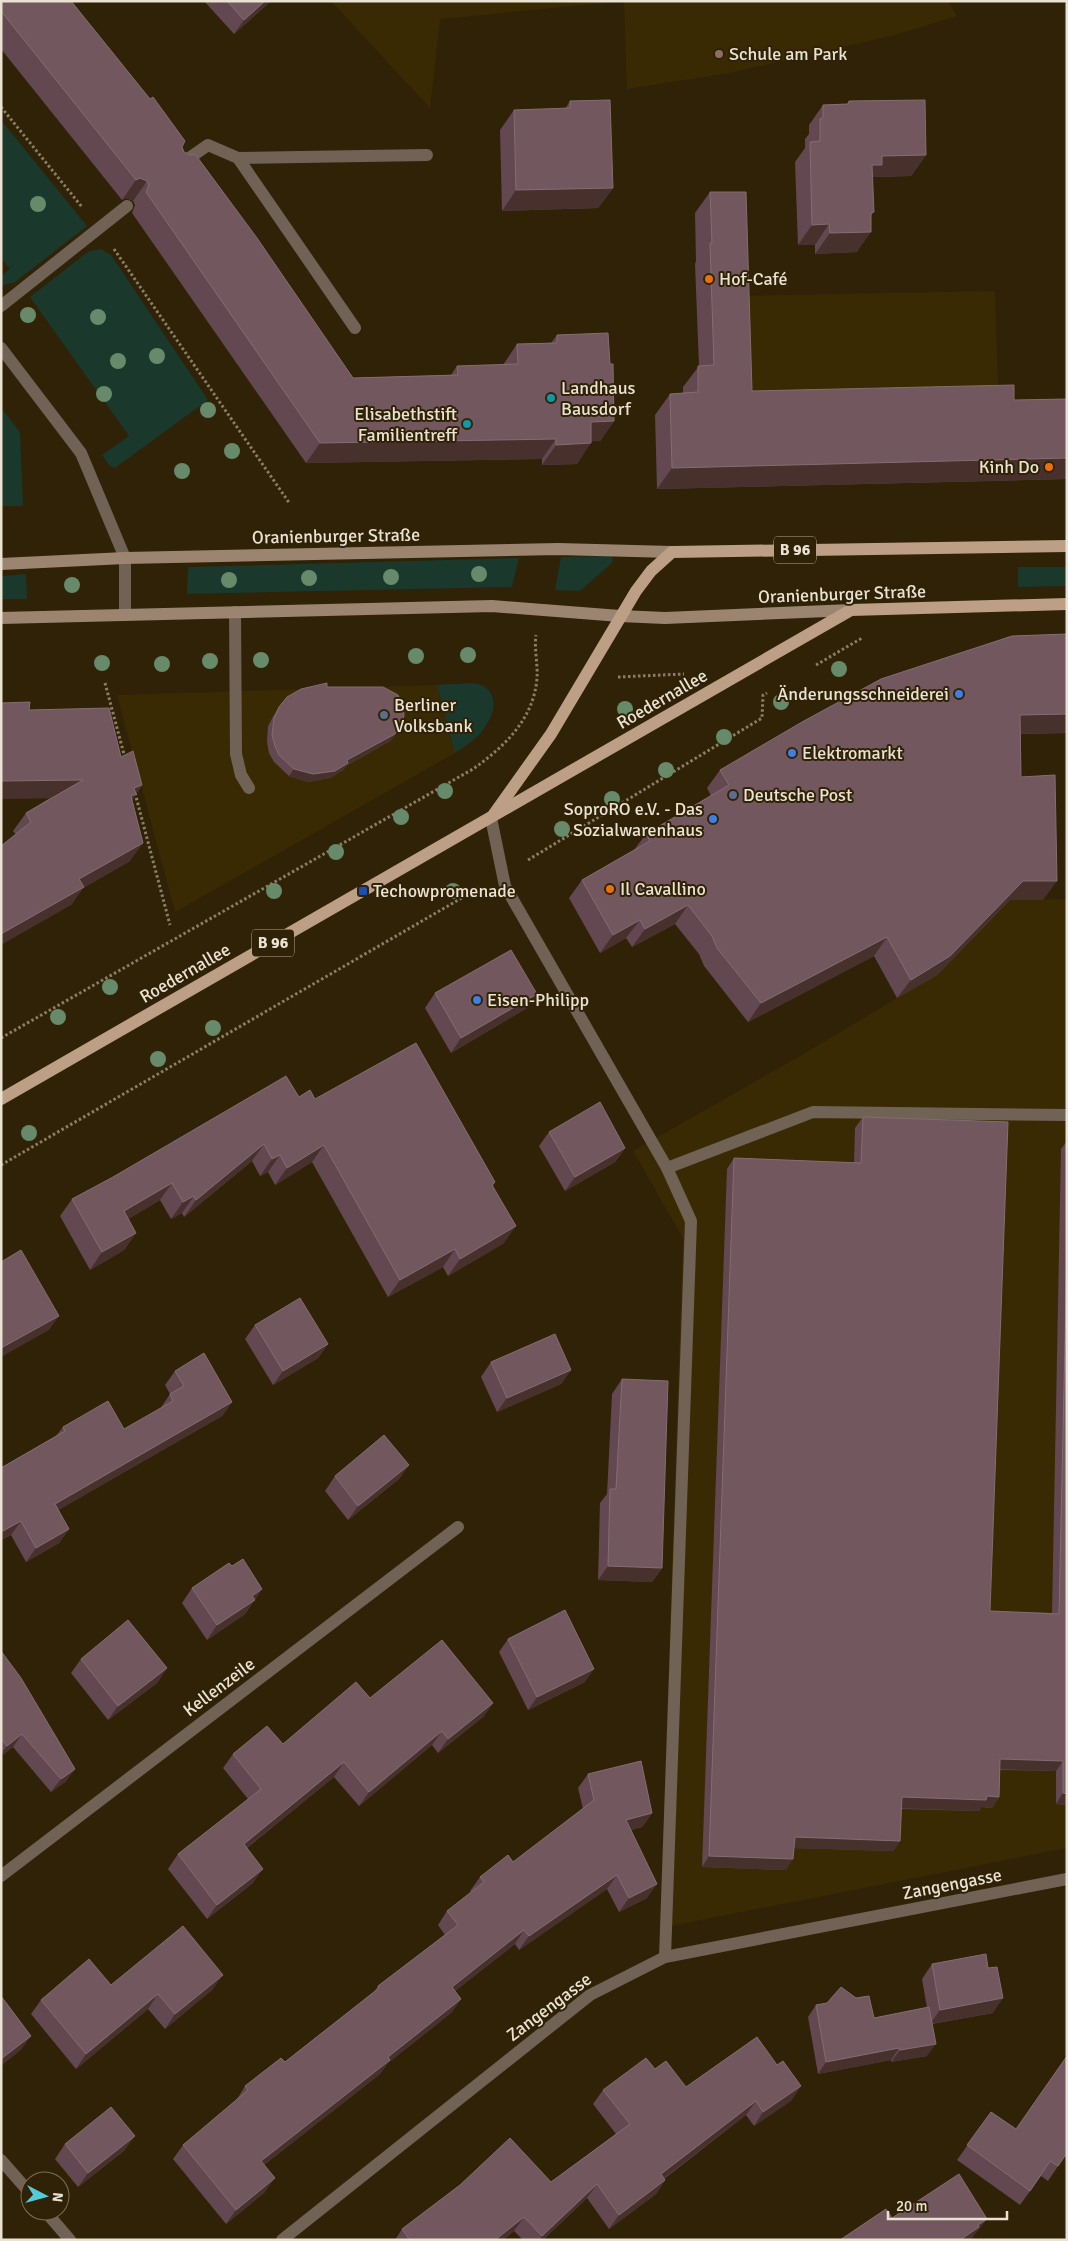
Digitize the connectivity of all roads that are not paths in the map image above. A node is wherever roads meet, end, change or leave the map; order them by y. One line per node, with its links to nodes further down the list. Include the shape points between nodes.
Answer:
1 (427, 155): 2 (street)
2 (238, 158): 3 (street, via 208,145); 6 (street)
3 (176, 167)
4 (127, 206): 5 (street)
5 (1, 306)
6 (355, 328)
7 (1, 348): 10 (street, via 81,453)
8 (1067, 546): 9 (main road, Oranienburger Straße / B 96)
9 (672, 552): 10 (main road, Oranienburger Straße, via 565,549); 16 (main road, B 96, via 651,571)
10 (125, 558): 11 (main road, Oranienburger Straße); 15 (street)
11 (1, 564)
12 (1067, 604): 13 (main road, Oranienburger Straße / B 96)
13 (851, 610): 16 (main road, Oranienburger Straße, via 665,618); 19 (main road, Roedernallee / B 96)
14 (234, 612): 15 (main road, Oranienburger Straße); 16 (main road, Oranienburger Straße, via 492,606); 18 (street, via 236,754 241,775)
15 (125, 615): 17 (main road, Oranienburger Straße)
16 (620, 616): 19 (main road, Roedernallee / B 96, via 551,734)
17 (1, 618)
18 (249, 788)
19 (491, 818): 20 (main road, Roedernallee / B 96); 22 (street, via 505,886)
20 (1, 1099)
21 (1067, 1116): 22 (street, via 813,1112)
22 (667, 1168): 26 (street, via 692,1221)
23 (458, 1526): 24 (street, Kellenzeile)
24 (1, 1876)
25 (1067, 1879): 26 (street, Zangengasse)
26 (665, 1957): 31 (street, Zangengasse, via 590,1995)
27 (1, 2160): 28 (street)
28 (20, 2182)
29 (54, 2221): 30 (street)
30 (70, 2240)
31 (282, 2240)

